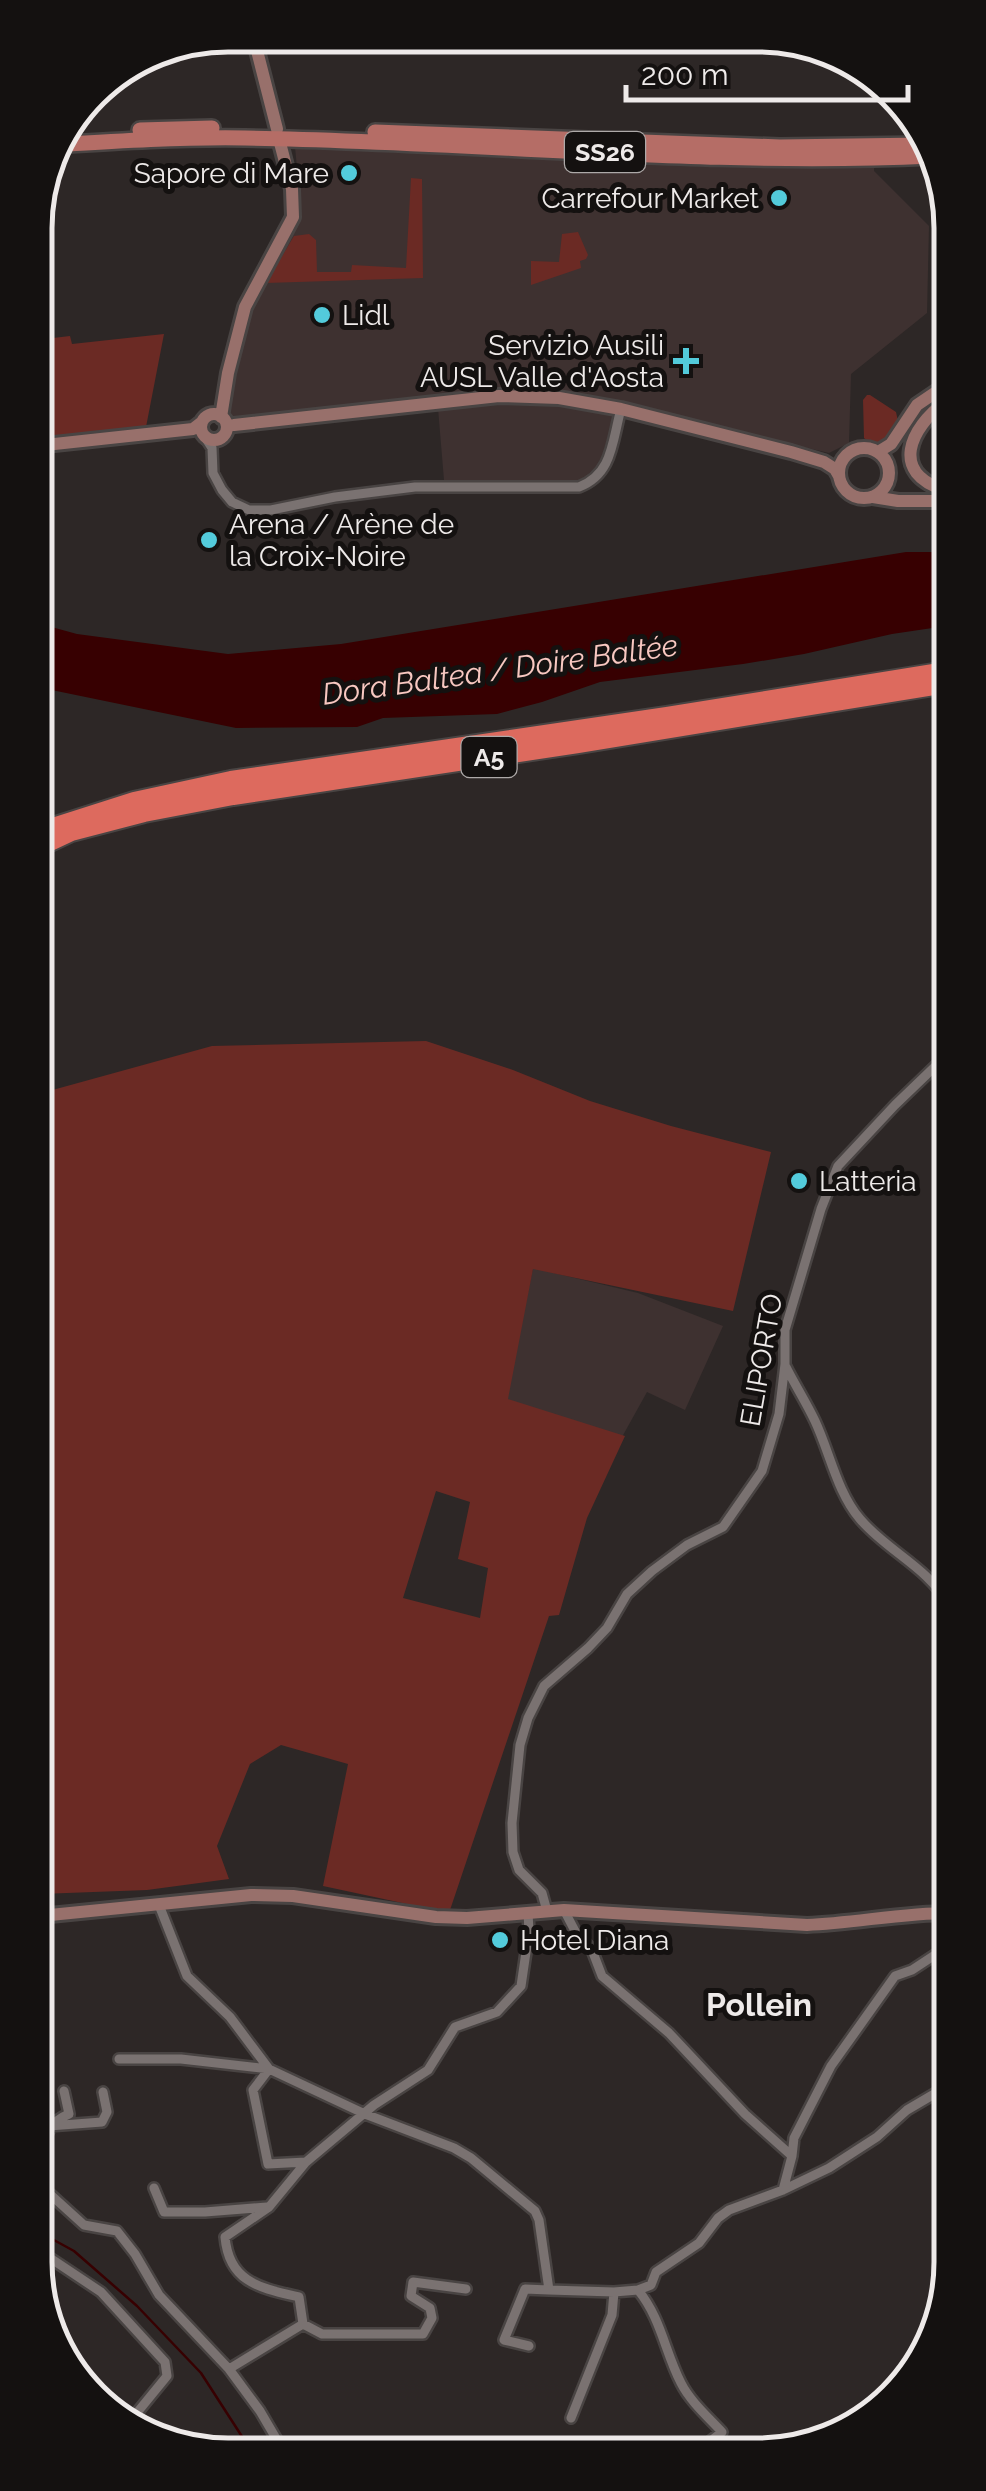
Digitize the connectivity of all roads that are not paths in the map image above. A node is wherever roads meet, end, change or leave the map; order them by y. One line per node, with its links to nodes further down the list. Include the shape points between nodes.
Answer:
1 (257, 52): 3 (street)
2 (80, 134): 3 (main road, SS26, via 177,128)
3 (278, 134): 4 (main road); 5 (main road, SS26); 6 (main road, SS26, via 711,156); 11 (street, via 292,218 245,307)
4 (74, 145)
5 (912, 145)
6 (917, 157)
7 (934, 394): 13 (street)
8 (934, 404): 16 (street, via 912,425)
9 (621, 409): 11 (street, via 499,396); 11 (street, via 602,472 580,488 416,487 271,510 249,510 222,490 213,473); 15 (street)
10 (934, 410): 18 (street, via 910,451 915,470)
11 (214, 427): 12 (street)
12 (53, 444)
13 (878, 452): 14 (street, via 857,449); 16 (street)
14 (844, 458): 15 (street); 17 (street)
15 (824, 462): 17 (street)
16 (889, 473): 19 (street, via 906,494); 20 (street)
17 (839, 476): 20 (street, via 850,495)
18 (934, 487)
19 (934, 495)
20 (873, 497): 21 (street)
21 (934, 497)
22 (934, 673): 24 (highway, A5, via 231,780)
23 (934, 686): 25 (highway, A5, via 234,796 144,813)
24 (53, 827)
25 (53, 841)
26 (934, 1068): 27 (street, ELIPORTO, via 838,1166 785,1330)
27 (785, 1364): 28 (street, via 853,1509); 31 (street, ELIPORTO, via 762,1471 723,1527 687,1545 627,1594 607,1628 544,1686 528,1718 513,1852)
28 (933, 1582)
29 (159, 1905): 32 (street, via 293,1896 436,1917); 34 (street); 37 (street, via 187,1976 230,2017)
30 (564, 1910): 31 (street); 33 (street, via 807,1925); 44 (street, via 602,1976)
31 (547, 1911): 32 (street)
32 (528, 1912): 41 (street, via 521,1986 497,2012 455,2027 428,2070)
33 (933, 1913)
34 (52, 1915)
35 (933, 1957): 44 (street, via 894,1976 831,2066 794,2138)
36 (119, 2059): 37 (street)
37 (269, 2069): 41 (street); 45 (street, via 252,2090 268,2164)
38 (64, 2092): 42 (street, via 69,2114)
39 (103, 2092): 43 (street, via 102,2122)
40 (933, 2095): 47 (street, via 877,2137)
41 (366, 2114): 45 (street); 52 (street, via 454,2148 535,2211)
42 (52, 2123)
43 (52, 2126)
44 (792, 2156): 47 (street)
45 (306, 2162): 49 (street)
46 (154, 2188): 49 (street, via 164,2212)
47 (783, 2190): 53 (street, via 728,2210 699,2243)
48 (52, 2196): 57 (street, via 84,2225 117,2231 158,2295)
49 (269, 2206): 55 (street, via 225,2238 226,2255 244,2279 299,2297)
50 (52, 2259): 58 (street, via 102,2292 165,2362 167,2376)
51 (466, 2289): 55 (street, via 414,2282 411,2296 430,2308 432,2318 423,2334 322,2334)
52 (549, 2290): 54 (street); 56 (street, via 525,2289 510,2322 504,2340)
53 (638, 2290): 54 (street); 61 (street, via 681,2384 722,2432)
54 (614, 2292): 59 (street, via 612,2315)
55 (303, 2324): 57 (street)
56 (528, 2346)
57 (229, 2369): 60 (street)
58 (137, 2412)
59 (572, 2418)
60 (276, 2438)
61 (715, 2438)

